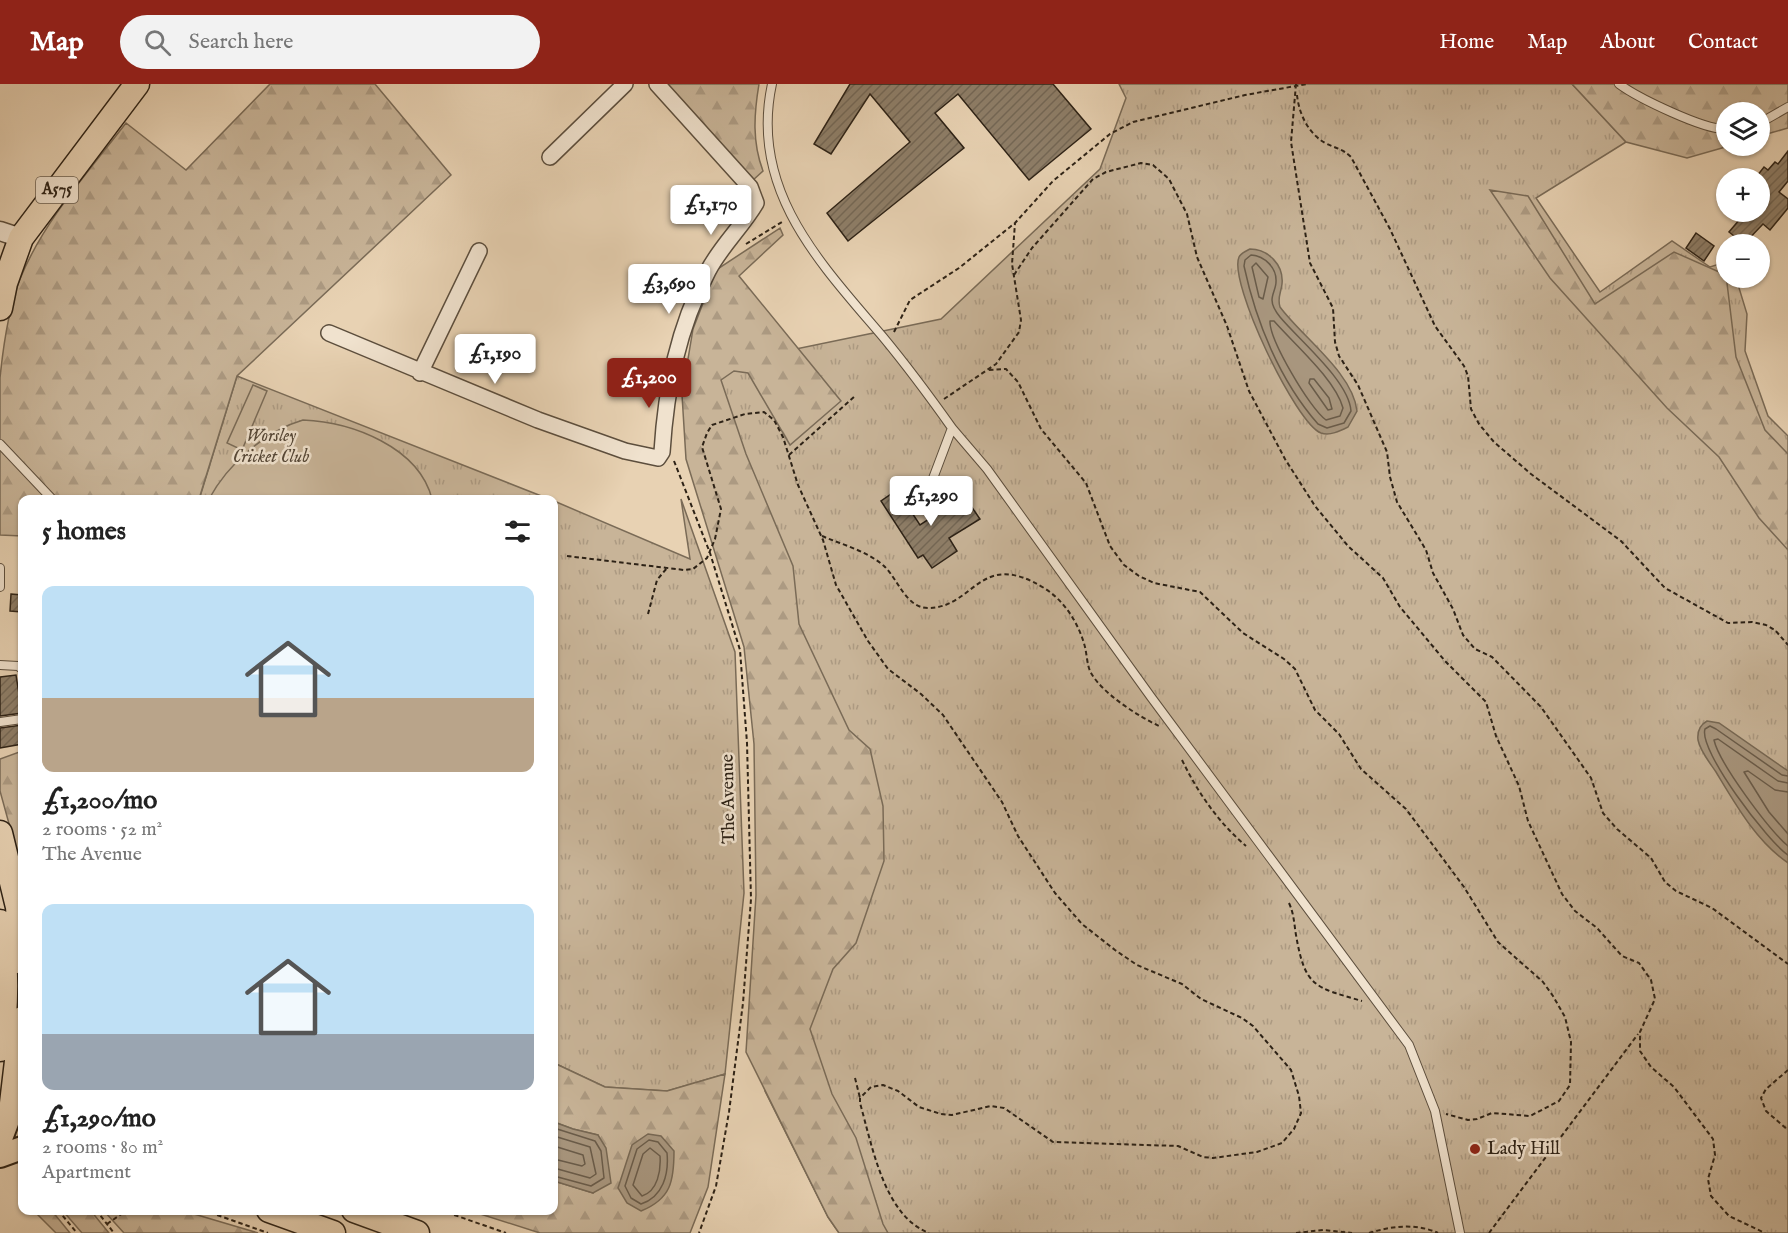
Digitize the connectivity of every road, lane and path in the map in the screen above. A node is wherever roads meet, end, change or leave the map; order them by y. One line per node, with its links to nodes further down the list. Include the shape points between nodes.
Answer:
1 (136, 84): 14 (highway, A575)
2 (625, 84): 11 (street)
3 (657, 84): 22 (street, via 750,187 756,203 709,269 685,321 670,375 662,452 655,459 538,420)
4 (772, 84): 12 (lane, via 768,137 773,165)
5 (1307, 84): 7 (path)
6 (1619, 84): 10 (lane, via 1644,100)
7 (1297, 85): 13 (path, via 1133,122 1072,163); 38 (path, via 1298,107 1308,128 1324,143 1346,152 1359,171 1435,326 1464,366 1471,409 1494,442 1622,541 1665,588 1728,623 1766,626); 50 (path, via 1291,142 1310,262 1333,308 1339,356 1358,385 1388,452 1397,502 1426,550 1463,635 1475,649 1492,657 1541,707 1591,778 1603,813 1651,858 1665,882 1712,908)
8 (1788, 107): 9 (lane)
9 (1770, 117)
10 (1716, 127)
11 (550, 157)
12 (792, 219): 15 (path); 20 (lane, via 813,254)
13 (1015, 223): 17 (path); 20 (path, via 959,268 910,300)
14 (10, 235): 18 (highway, A575)
15 (745, 245)
16 (479, 250): 22 (street)
17 (1014, 275): 21 (path, via 1021,320 1019,332); 53 (path, via 1032,248 1093,179 1141,163 1154,165 1169,179 1186,214 1197,257 1227,326 1249,391 1285,459 1334,530 1383,578 1400,607 1433,647 1486,702 1496,736 1519,786 1528,821 1562,894 1622,956 1639,963 1651,980 1654,999)
18 (0, 308)
19 (329, 333): 22 (street)
20 (888, 344): 24 (lane)
21 (989, 370): 24 (path); 59 (path, via 1006,369 1014,376 1041,429 1086,483 1110,546 1124,565 1154,583 1200,592 1243,633 1294,669 1315,710 1340,734 1361,769 1406,809 1464,887 1498,942 1553,996 1565,1017 1572,1042 1570,1085 1559,1101 1545,1110 1520,1117 1492,1113 1467,1120)
22 (420, 373)
23 (854, 397): 27 (path)
24 (936, 405): 25 (lane)
25 (952, 428): 29 (lane); 59 (lane, via 987,469 1398,1029 1420,1068)
26 (0, 444): 30 (lane)
27 (788, 456): 31 (path); 32 (path, via 778,427 764,412 712,424 702,447 721,509)
28 (673, 457): 32 (path, The Avenue, via 674,468)
29 (929, 489)
30 (48, 495)
31 (820, 535): 43 (path, via 874,559 911,602 920,607 936,608 953,601 997,575 1018,576 1047,590 1063,604 1077,625 1090,673 1132,711); 58 (path, via 836,585 868,641 888,669 943,715 1002,802 1044,878 1071,913 1137,965 1177,981 1200,999 1253,1026 1291,1070 1301,1104 1294,1129 1282,1143 1257,1152 1213,1158 1178,1146 1053,1142 1004,1108 991,1106 941,1114 919,1107 883,1085 871,1087)
32 (710, 553): 35 (path, via 693,569); 80 (path, The Avenue, via 740,650 747,742 750,899 729,1112 716,1186)
33 (567, 556): 35 (path)
34 (0, 568): 36 (lane)
35 (667, 568): 37 (path, via 657,580)
36 (0, 587)
37 (648, 614)
38 (1788, 645)
39 (0, 665): 40 (lane)
40 (18, 666)
41 (18, 720): 42 (lane)
42 (0, 722)
43 (1163, 728)
44 (1180, 756): 46 (path, via 1221,823)
45 (0, 833): 48 (highway)
46 (1249, 848)
47 (1283, 894): 51 (path, via 1293,913 1304,974 1319,987)
48 (18, 907)
49 (0, 922): 52 (highway)
50 (1788, 964)
51 (1365, 1002)
52 (9, 1016): 54 (highway); 57 (highway)
53 (1640, 1032): 87 (path); 88 (path, via 1639,1046 1644,1058 1674,1087 1713,1139 1715,1155 1708,1179 1711,1196 1729,1216)
54 (0, 1049)
55 (1788, 1070): 60 (path, via 1761,1098 1766,1112)
56 (855, 1078): 58 (path)
57 (11, 1091): 61 (main road)
58 (860, 1098): 81 (path, via 866,1126 895,1205 905,1219)
59 (1435, 1111): 86 (lane)
60 (1788, 1130)
61 (0, 1140)
62 (18, 1149): 63 (main road)
63 (0, 1156)
64 (62, 1215): 73 (path)
65 (100, 1215): 72 (path)
66 (120, 1215): 72 (path)
67 (217, 1215): 75 (path)
68 (283, 1215): 76 (highway)
69 (311, 1215): 77 (highway)
70 (368, 1215): 78 (highway)
71 (454, 1215): 79 (path)
72 (107, 1224): 74 (path)
73 (76, 1233)
74 (114, 1233)
75 (268, 1233)
76 (333, 1233)
77 (338, 1233)
78 (417, 1233)
79 (506, 1233)
80 (699, 1233)
81 (929, 1233)
82 (1296, 1233): 83 (path)
83 (1352, 1233)
84 (1369, 1233): 85 (path, via 1402,1227 1423,1227)
85 (1438, 1233)
86 (1460, 1233)
87 (1489, 1233)
88 (1765, 1233)

